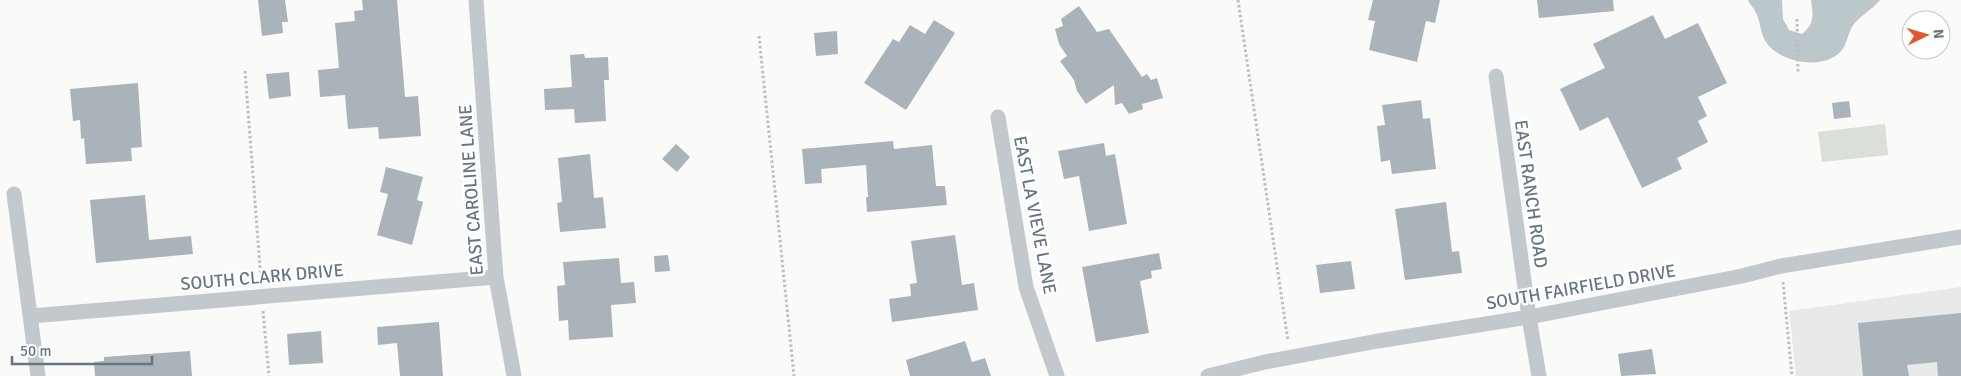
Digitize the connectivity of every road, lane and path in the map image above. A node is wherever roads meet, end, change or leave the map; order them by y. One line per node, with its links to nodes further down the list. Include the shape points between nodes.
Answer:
1 (476, 0): 12 (street, EAST CAROLINE LANE)
2 (1238, 0): 16 (path)
3 (1796, 19): 6 (path)
4 (759, 36): 20 (path)
5 (245, 71): 13 (path)
6 (1798, 74)
7 (1496, 76): 15 (street, EAST RANCH ROAD)
8 (998, 117): 21 (street, EAST LA VIEVE LANE, via 1026,287)
9 (14, 194): 14 (street)
10 (1961, 238): 11 (street, SOUTH FAIRFIELD DRIVE)
11 (1782, 266): 15 (street, SOUTH FAIRFIELD DRIVE); 24 (path)
12 (496, 277): 13 (street, SOUTH CLARK DRIVE); 19 (street, EAST CAROLINE LANE)
13 (262, 295): 14 (street, SOUTH CLARK DRIVE); 18 (path)
14 (31, 316): 17 (street)
15 (1528, 317): 16 (street, SOUTH FAIRFIELD DRIVE); 23 (street, EAST RANCH ROAD)
16 (1290, 357): 22 (street, SOUTH FAIRFIELD DRIVE)
17 (38, 376)
18 (269, 376)
19 (514, 376)
20 (794, 376)
21 (1057, 376)
22 (1208, 376)
23 (1538, 376)
24 (1792, 376)

